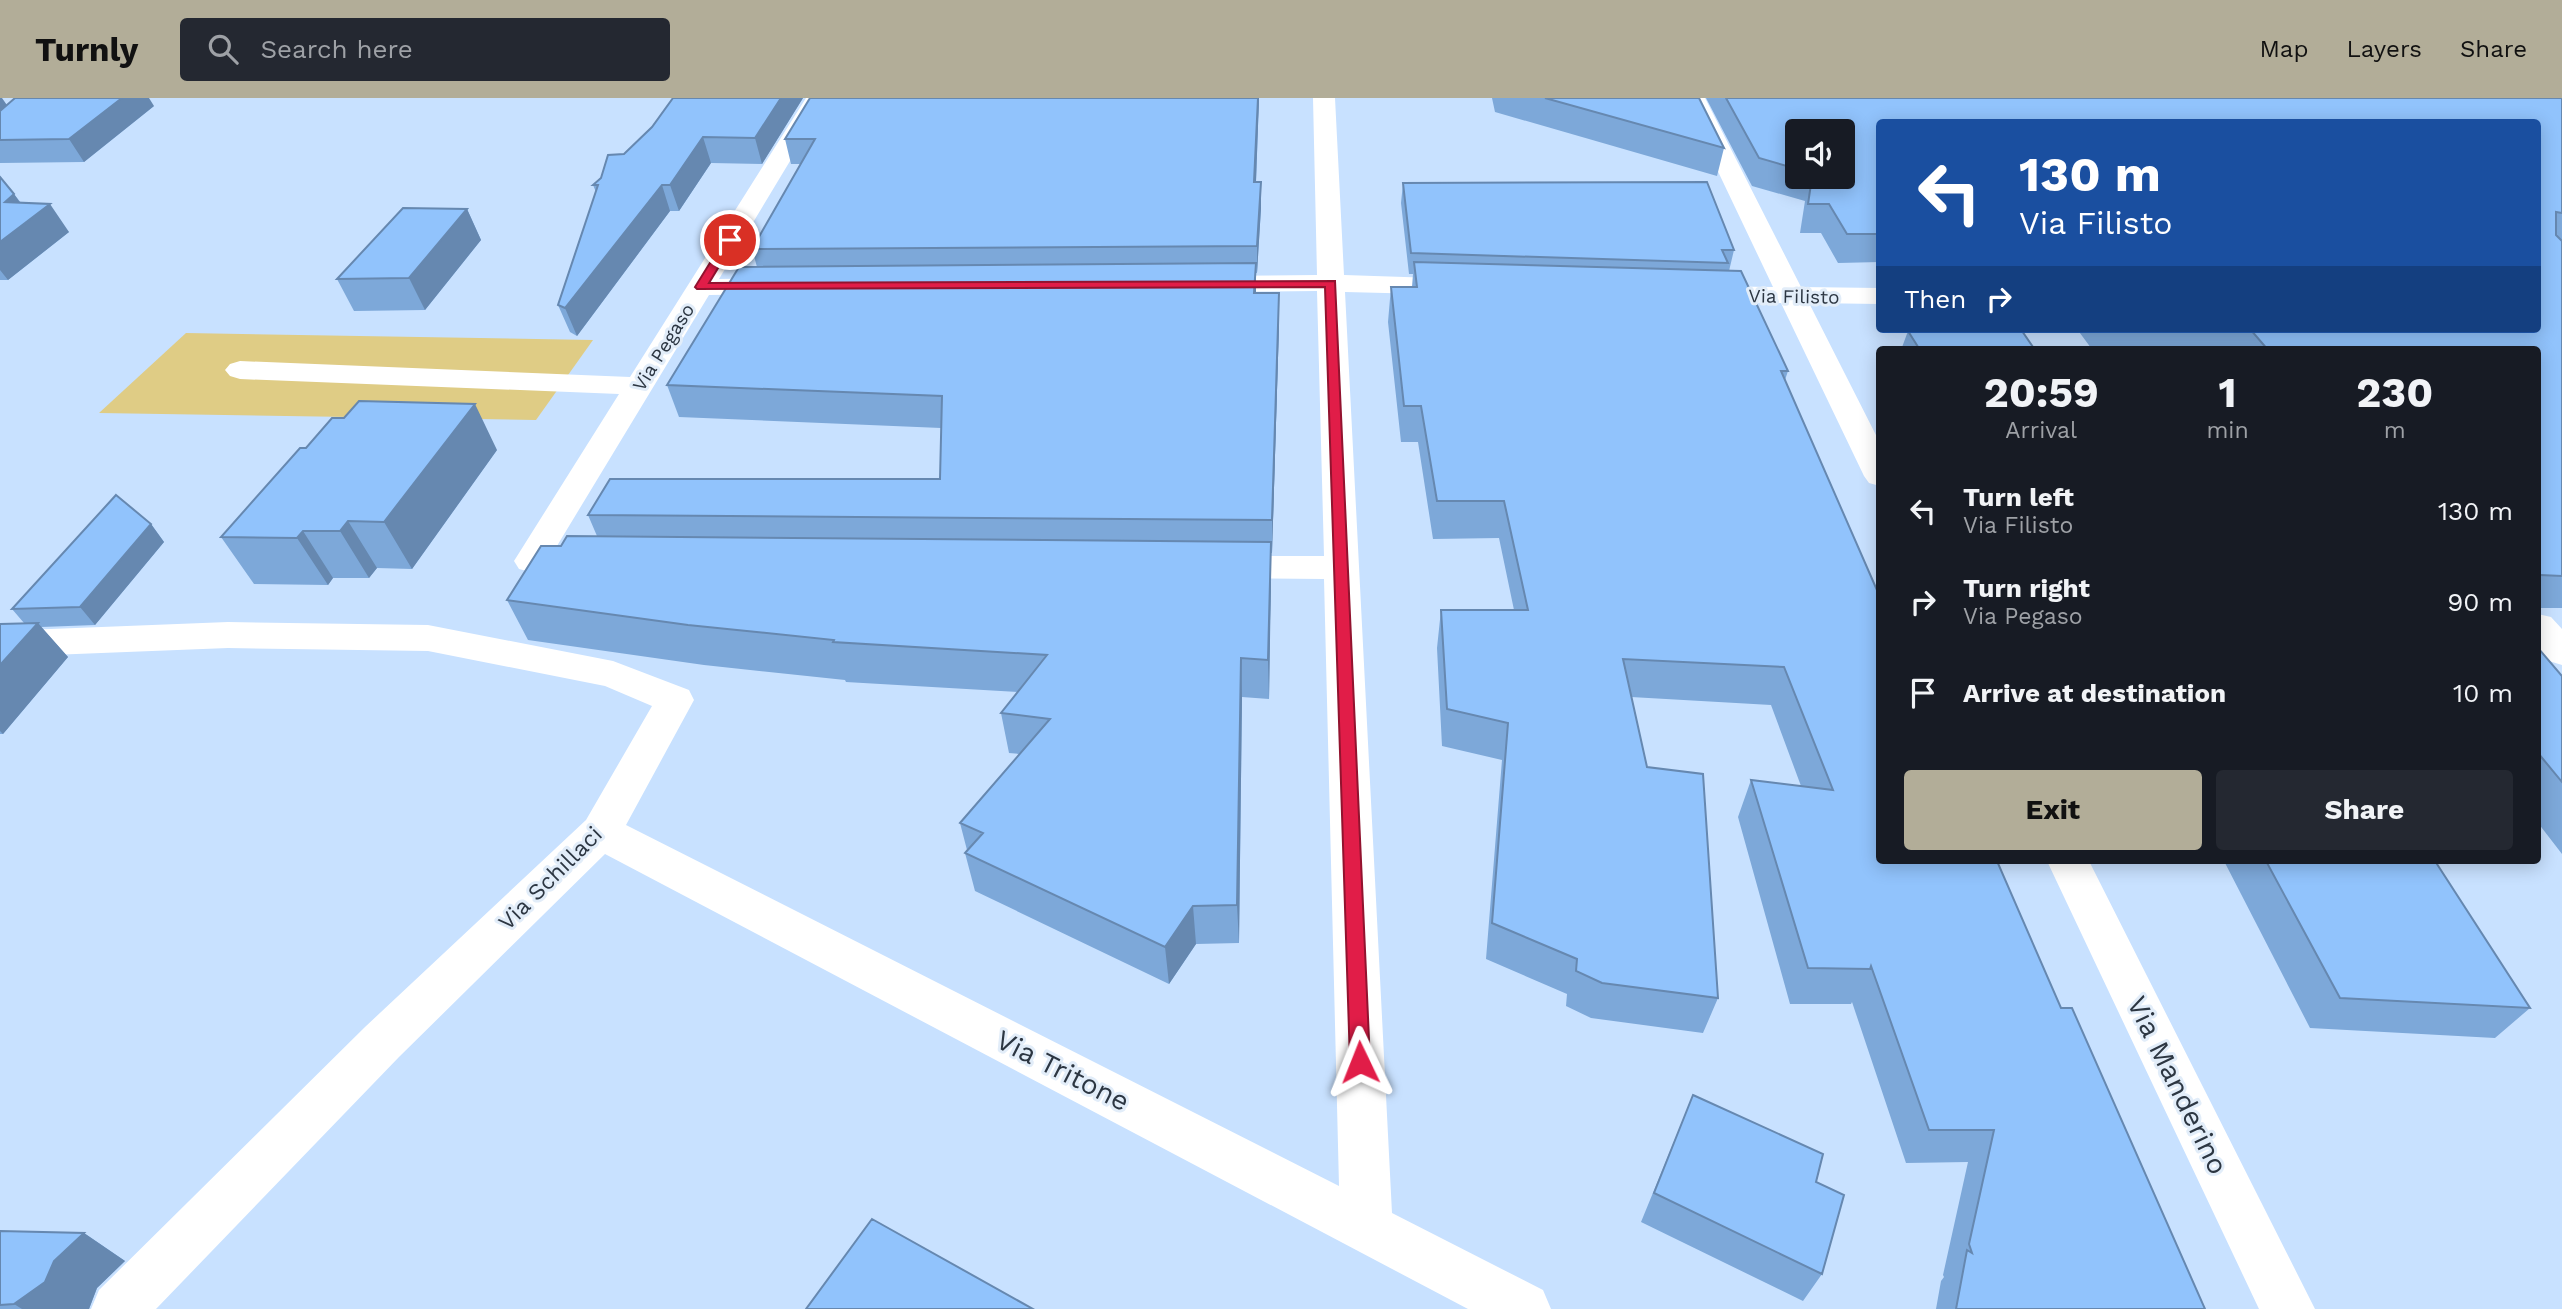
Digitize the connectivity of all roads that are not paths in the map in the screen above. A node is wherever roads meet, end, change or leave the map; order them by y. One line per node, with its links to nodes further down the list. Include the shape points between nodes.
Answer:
1 (817, 98): 7 (street, Via Pegaso)
2 (1324, 98): 4 (street)
3 (1694, 98): 11 (street)
4 (1331, 283): 5 (street); 8 (street); 17 (street)
5 (1177, 284)
6 (799, 286): 7 (street)
7 (701, 287): 13 (street, Via Pegaso)
8 (1484, 288)
9 (1680, 293): 11 (street, Via Filisto)
10 (1876, 296): 11 (street, Via Filisto)
11 (1792, 297): 14 (street)
12 (240, 370): 13 (street)
13 (639, 386): 15 (street, Via Pegaso, via 531,561)
14 (1876, 468)
15 (573, 561)
16 (1188, 566): 17 (street)
17 (1341, 568): 23 (street)
18 (2541, 629): 20 (street)
19 (0, 644): 21 (street, Via Schillaci, via 228,635 428,638 613,674 675,700)
20 (2562, 652)
21 (601, 832): 23 (street, Via Tritone); 25 (street, Via Schillaci, via 382,1042)
22 (2069, 864): 26 (street, Via Manderino)
23 (1366, 1227): 24 (street, Via Tritone)
24 (1518, 1308)
25 (118, 1309)
26 (2288, 1309)

